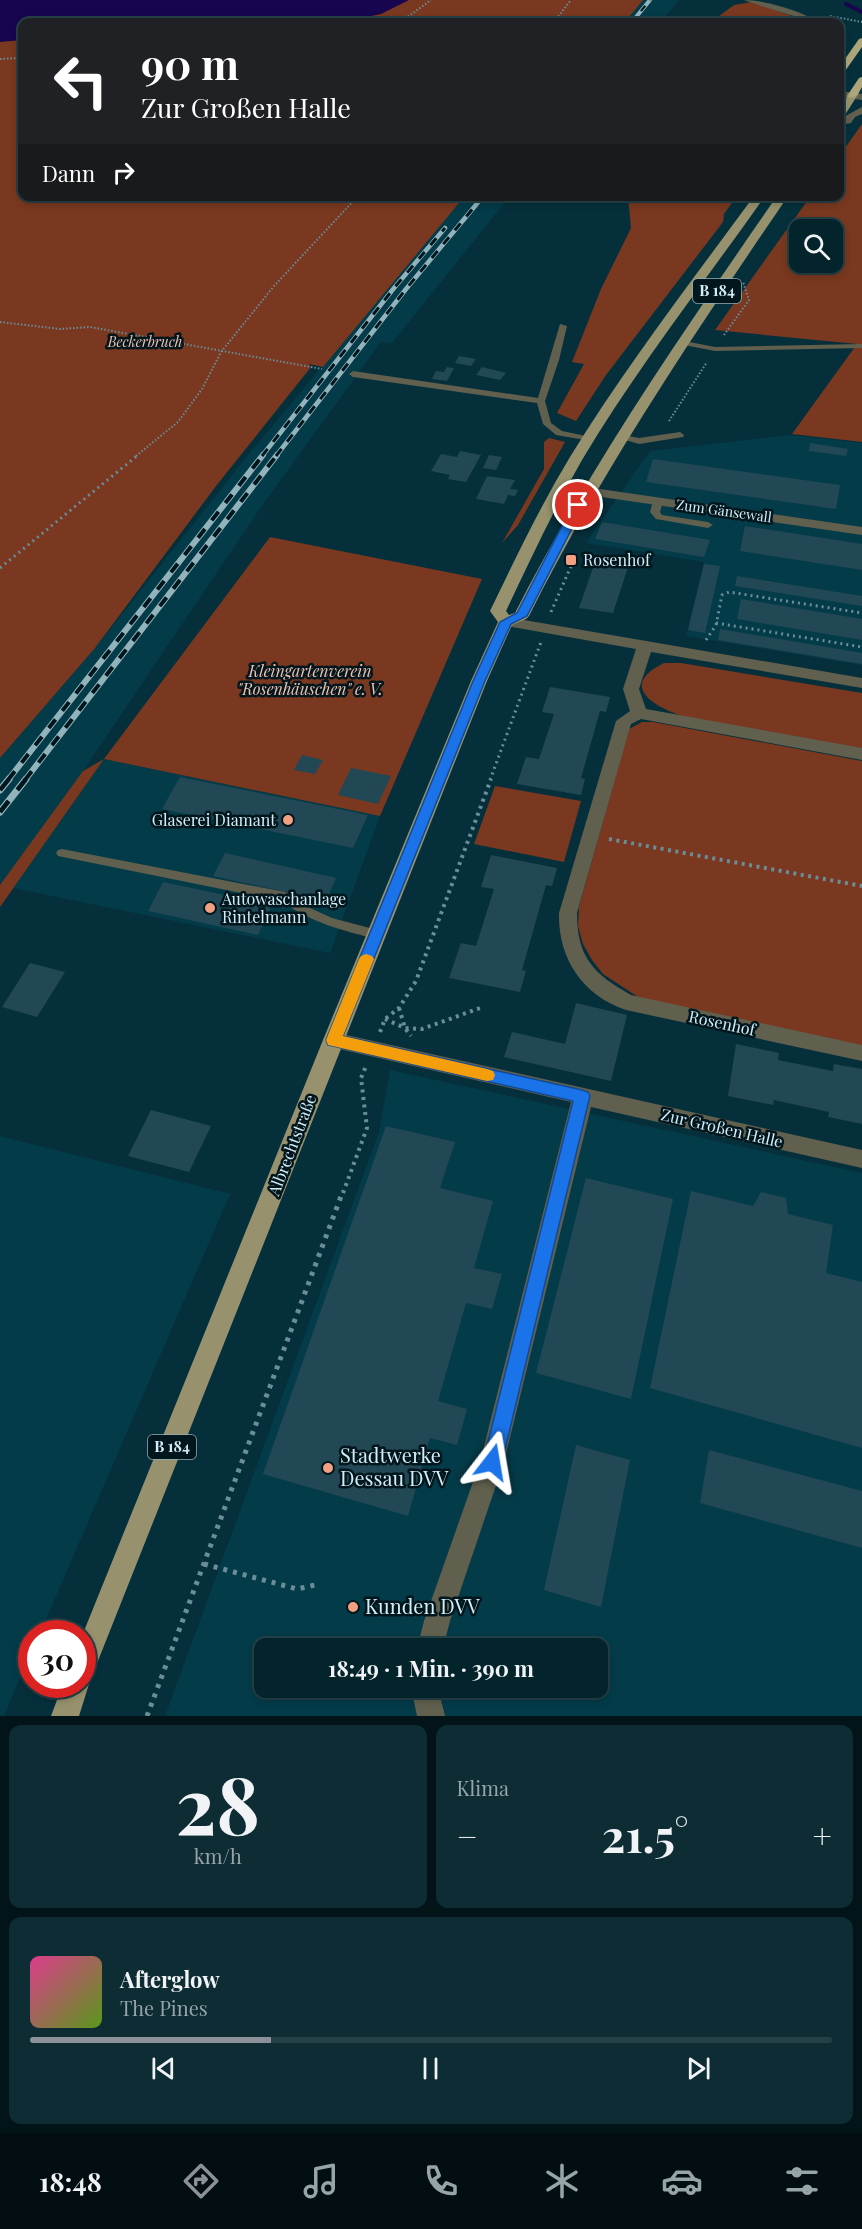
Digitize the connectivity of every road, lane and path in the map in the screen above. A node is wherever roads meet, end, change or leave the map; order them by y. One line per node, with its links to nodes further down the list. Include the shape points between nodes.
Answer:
1 (431, 0): 4 (path)
2 (571, 0): 5 (path)
3 (747, 0): 6 (lane)
4 (401, 18)
5 (557, 18)
6 (807, 18)
7 (844, 19): 8 (path)
8 (862, 22)
9 (862, 41): 12 (highway)
10 (18, 58): 11 (path)
11 (0, 59)
12 (844, 66)
13 (862, 80): 14 (highway)
14 (857, 97): 16 (main road)
15 (862, 110): 17 (street)
16 (844, 112)
17 (844, 122)
18 (353, 201): 25 (path, via 274,286)
19 (756, 201): 31 (main road, B 184)
20 (780, 201): 23 (main road, B 184)
21 (0, 322): 25 (path, via 60,329 90,327)
22 (563, 326): 28 (lane)
23 (682, 342): 24 (lane, via 715,349); 30 (main road, B 184)
24 (862, 346)
25 (221, 352): 26 (path); 37 (path, via 202,389 178,422)
26 (322, 369)
27 (353, 374): 28 (lane)
28 (541, 401): 31 (lane, via 547,423 559,433)
29 (680, 435): 30 (lane, via 639,441)
30 (619, 437): 32 (main road, B 184)
31 (588, 439): 39 (main road, Albrechtstraße / B 184, via 498,611)
32 (586, 491): 33 (street, Zum Gänsewall); 39 (main road, Albrechtstraße / B 184, via 521,616)
33 (658, 501): 34 (lane, via 659,517); 35 (street, Zum Gänsewall)
34 (708, 525)
35 (856, 527)
36 (575, 559): 40 (path)
37 (0, 568)
38 (862, 613): 42 (path, via 729,592 722,595 716,623)
39 (506, 622): 40 (street); 49 (main road, Albrechtstraße / B 184)
40 (546, 628): 41 (street); 51 (path, via 416,981 399,1008)
41 (645, 645): 43 (street); 44 (street, via 631,689)
42 (862, 647)
43 (862, 683)
44 (639, 713): 45 (street); 46 (street, Rosenhof, via 624,721)
45 (862, 754)
46 (590, 835): 48 (path); 54 (street, Rosenhof, via 567,929 572,951 599,988 626,1002)
47 (62, 853): 49 (lane, via 285,897 299,909 342,927)
48 (862, 886)
49 (377, 934): 52 (main road, Albrechtstraße / B 184)
50 (483, 1007): 51 (path, via 422,1029 405,1028)
51 (385, 1019): 53 (path)
52 (333, 1040): 53 (street, Zur Großen Halle); 59 (main road, Albrechtstraße / B 184)
53 (372, 1049): 55 (street, Zur Großen Halle); 57 (path, via 362,1078 367,1128)
54 (862, 1053)
55 (582, 1096): 56 (street, Zur Großen Halle); 60 (street, via 492,1462)
56 (862, 1159)
57 (204, 1564): 58 (path, via 297,1589); 64 (path)
58 (315, 1585)
59 (96, 1636)
60 (433, 1638)
61 (72, 1698): 63 (main road)
62 (427, 1698): 65 (street)
63 (65, 1716)
64 (147, 1716)
65 (431, 1716)

